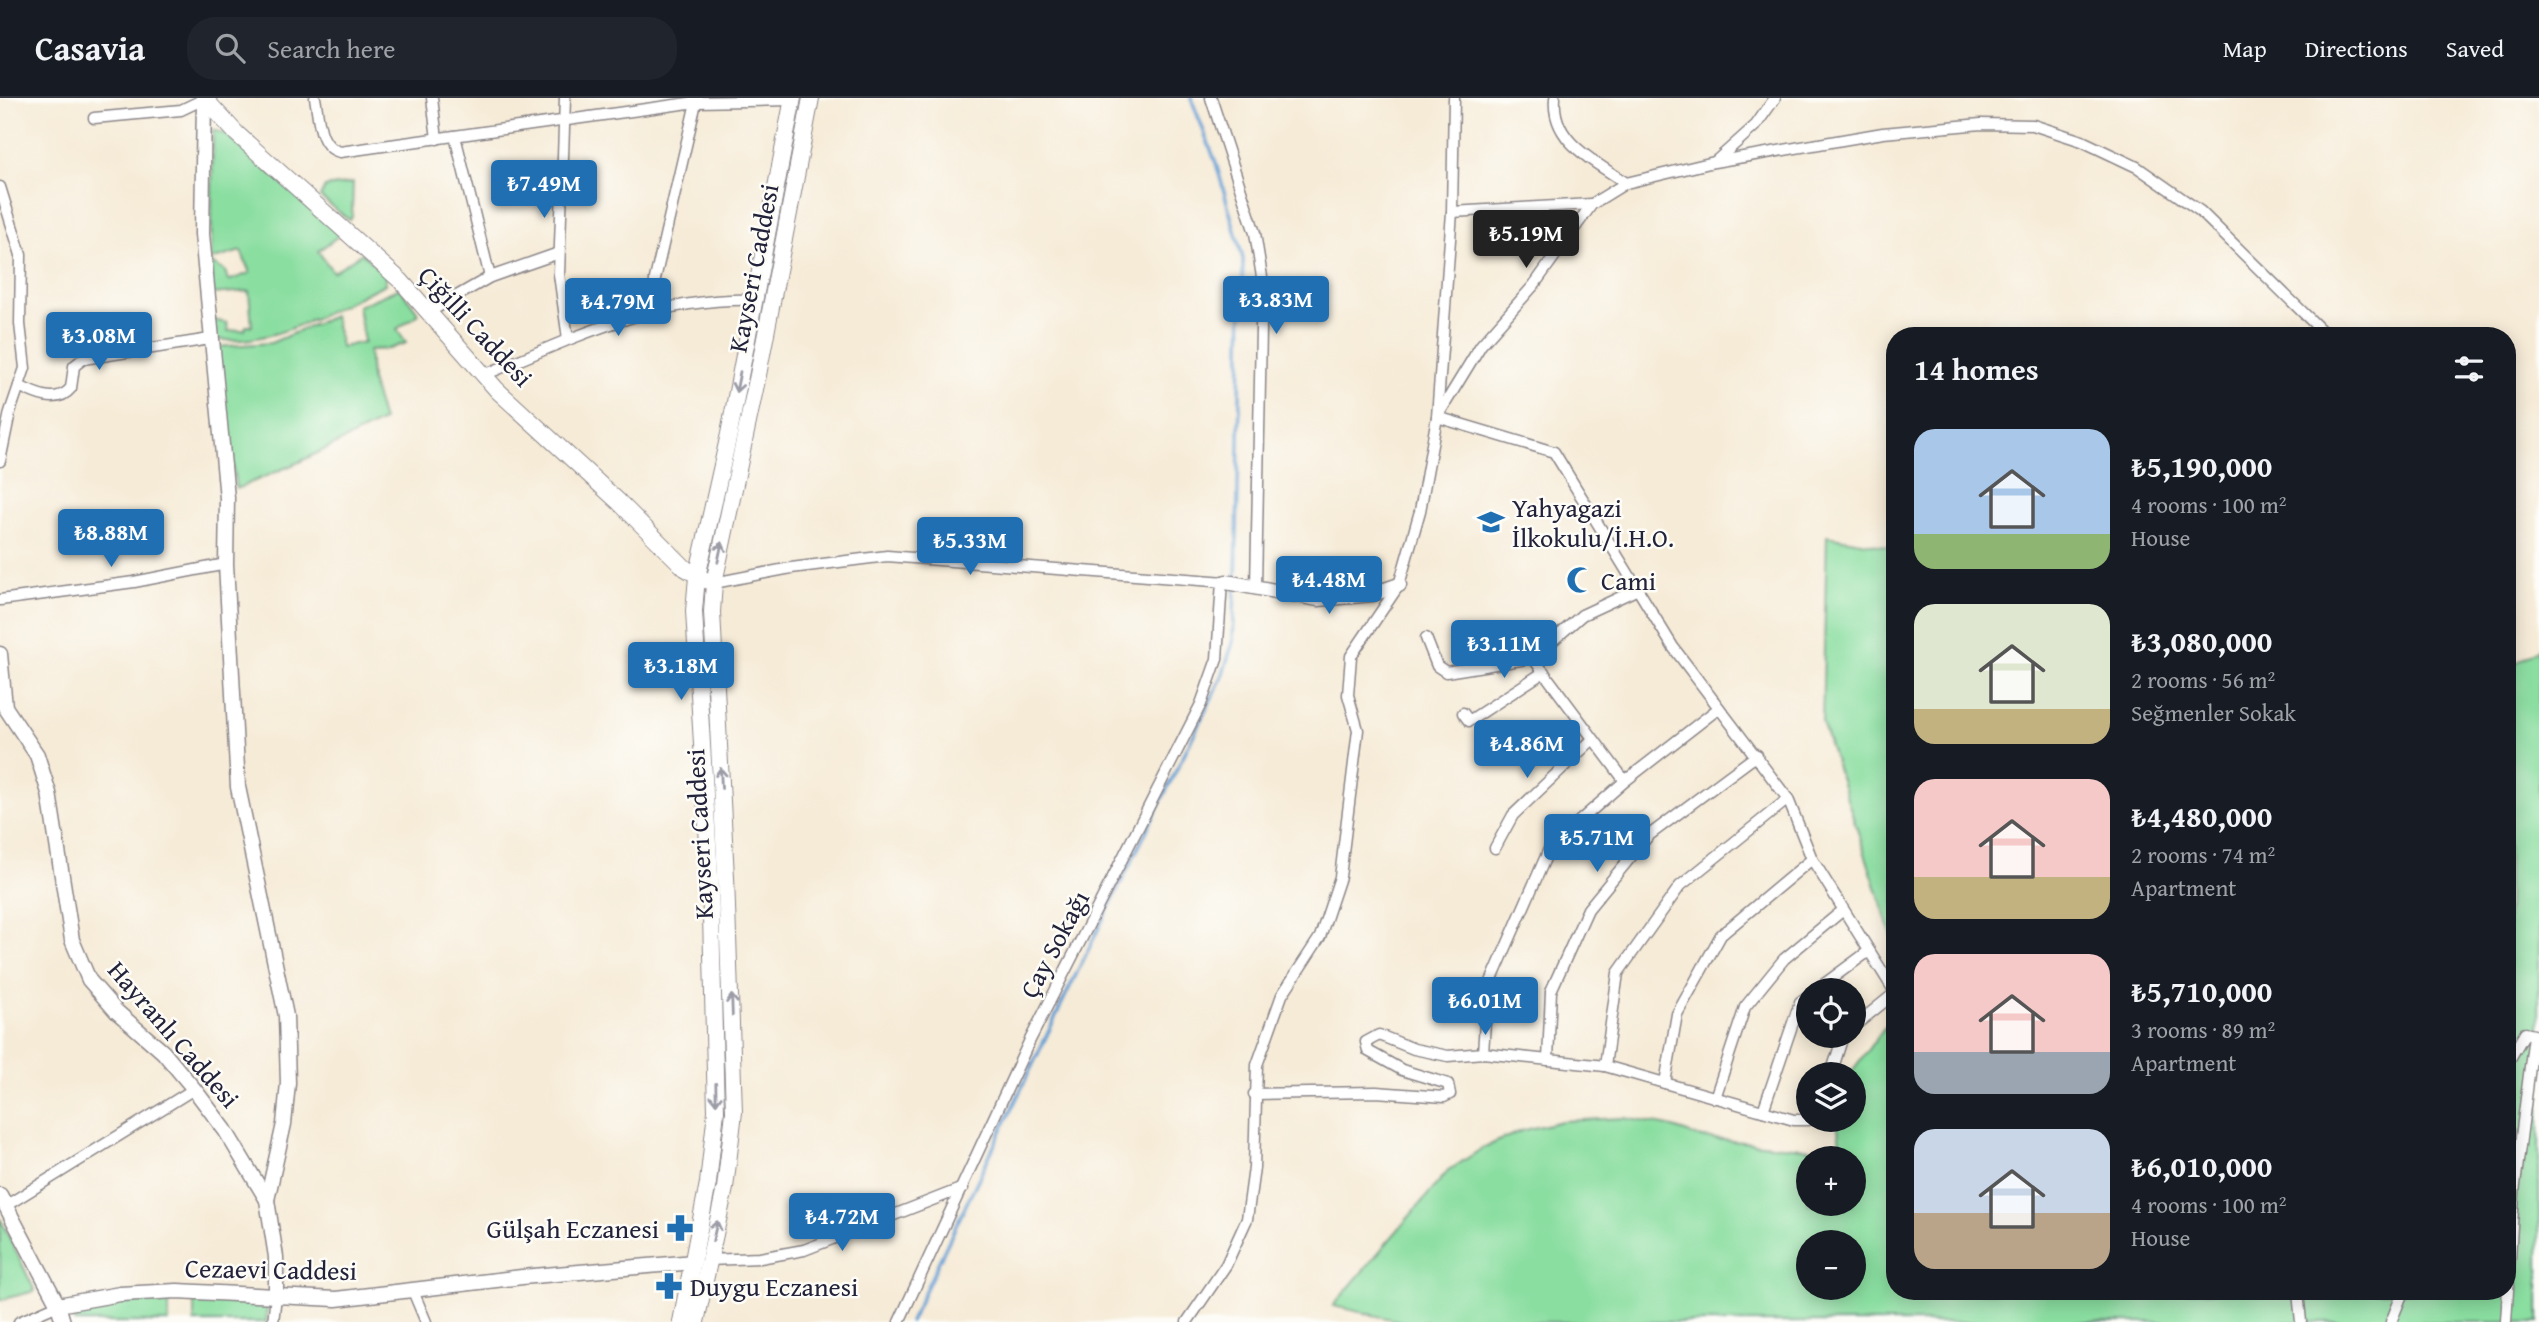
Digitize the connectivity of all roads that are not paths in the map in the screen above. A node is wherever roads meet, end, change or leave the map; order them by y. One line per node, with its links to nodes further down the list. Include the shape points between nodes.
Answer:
1 (204, 98): 12 (street, via 181,110); 25 (main road, Çiğilli Caddesi, via 228,126 376,257); 27 (street, via 202,234)
2 (316, 98): 15 (street, via 323,141 335,152)
3 (432, 98): 15 (street)
4 (565, 98): 13 (street)
5 (811, 98): 36 (main road, Kayseri Caddesi, one-way to 5)
6 (1211, 98): 38 (street, via 1255,233 1262,277)
7 (1454, 98): 20 (street)
8 (1555, 98): 17 (street, via 1564,136)
9 (1775, 98): 16 (street, via 1756,125)
10 (793, 99): 11 (street); 23 (main road, Kayseri Caddesi)
11 (697, 100): 13 (street); 24 (street, via 654,279)
12 (94, 118)
13 (564, 120): 14 (street); 21 (street)
14 (455, 136): 15 (street); 22 (street)
15 (437, 139)
16 (1714, 162): 17 (street); 26 (street, via 1883,133 1981,124 2034,125 2137,167 2200,211)
17 (1626, 183): 19 (street)
18 (0, 187): 30 (street, via 21,255 25,368)
19 (1592, 204): 20 (street); 31 (street, via 1534,285 1481,345)
20 (1451, 212): 31 (street)
21 (559, 253): 22 (street); 28 (street)
22 (490, 277): 25 (street)
23 (754, 300): 24 (street, via 701,301); 34 (main road, Kayseri Caddesi, one-way to 34)
24 (654, 309): 28 (street)
25 (429, 312): 29 (main road, Çiğilli Caddesi)
26 (2318, 327)
27 (210, 339): 30 (street, via 83,359 74,366 71,388 60,396 35,395); 33 (street, via 227,498)
28 (568, 340): 29 (street)
29 (484, 375): 34 (main road, Çiğilli Caddesi)
30 (19, 386): 32 (street)
31 (1437, 416): 37 (street, via 1420,511); 39 (street, via 1554,452)
32 (0, 461)
33 (226, 564): 40 (street); 73 (street, via 238,788 286,1016 286,1110)
34 (696, 577): 36 (main road, Çiğilli Caddesi); 74 (main road, Kayseri Caddesi, one-way to 74, via 716,1111)
35 (1224, 581): 36 (street, via 887,556); 38 (street); 71 (street, Çay Sokağı, via 1217,659 1201,704 1029,1042)
36 (714, 583): 74 (main road, Kayseri Caddesi, one-way to 36, via 725,1188 734,1101)
37 (1399, 585): 38 (street, via 1373,594 1318,600); 66 (street, via 1352,656 1348,695 1358,730 1340,877 1320,937 1282,995 1257,1065)
38 (1256, 587)
39 (1638, 589): 43 (street, via 1582,615); 45 (street, via 1673,647)
40 (0, 600)
41 (1426, 638): 43 (street, via 1437,666 1446,672)
42 (0, 654): 65 (street, Hayranlı Caddesi, via 5,707 37,755 49,793 72,940 89,980)
43 (1533, 658): 44 (street)
44 (1544, 672): 46 (street, via 1469,721); 47 (street)
45 (1719, 708): 48 (street); 49 (street)
46 (1463, 713)
47 (1593, 739): 49 (street); 51 (street, via 1513,815)
48 (1757, 755): 50 (street); 62 (street, via 1648,836 1588,909 1551,991)
49 (1625, 780): 61 (street, via 1550,848 1487,991)
50 (1788, 799): 52 (street); 63 (street, via 1680,887 1618,973)
51 (1495, 848)
52 (1812, 859): 53 (street); 64 (street, via 1721,935 1677,1014)
53 (1842, 911): 54 (street); 67 (street, via 1784,959 1745,1007)
54 (1869, 951): 55 (street); 56 (street)
55 (1832, 978)
56 (1886, 978)
57 (1886, 1000): 59 (street)
58 (1796, 1014): 68 (street)
59 (1866, 1016)
60 (2516, 1045): 70 (street, via 2525,1033 2534,1035)
61 (1483, 1052): 62 (street); 66 (street, via 1448,1056 1414,1049 1384,1035 1366,1042 1368,1051 1402,1070 1448,1084 1451,1092 1446,1097 1376,1092)
62 (1548, 1060): 63 (street)
63 (1605, 1066): 64 (street)
64 (1665, 1083): 67 (street)
65 (194, 1089): 72 (street); 73 (street, Hayranlı Caddesi)
66 (1254, 1094): 88 (street, via 1254,1168 1247,1219 1226,1265)
67 (1715, 1098): 68 (street)
68 (1763, 1111): 69 (street)
69 (1796, 1120)
70 (2516, 1177)
71 (963, 1188): 74 (street, via 804,1250); 87 (street, Çay Sokağı)
72 (3, 1200): 80 (street)
73 (267, 1200): 76 (street, via 276,1257)
74 (701, 1261): 75 (street, Cezaevi Caddesi); 85 (main road, Kayseri Caddesi); 86 (main road, Kayseri Caddesi)
75 (413, 1291): 76 (street, Cezaevi Caddesi, via 336,1299); 84 (street)
76 (276, 1296): 80 (street, Cezaevi Caddesi, via 120,1294); 83 (street)
77 (2299, 1300): 89 (street)
78 (2400, 1300): 90 (street)
79 (2507, 1300): 91 (street)
80 (58, 1305): 81 (street, Cezaevi Caddesi); 82 (street)
81 (19, 1322)
82 (63, 1322)
83 (273, 1322)
84 (426, 1322)
85 (681, 1322)
86 (696, 1322)
87 (899, 1322)
88 (1187, 1322)
89 (2301, 1322)
90 (2391, 1322)
91 (2506, 1322)

